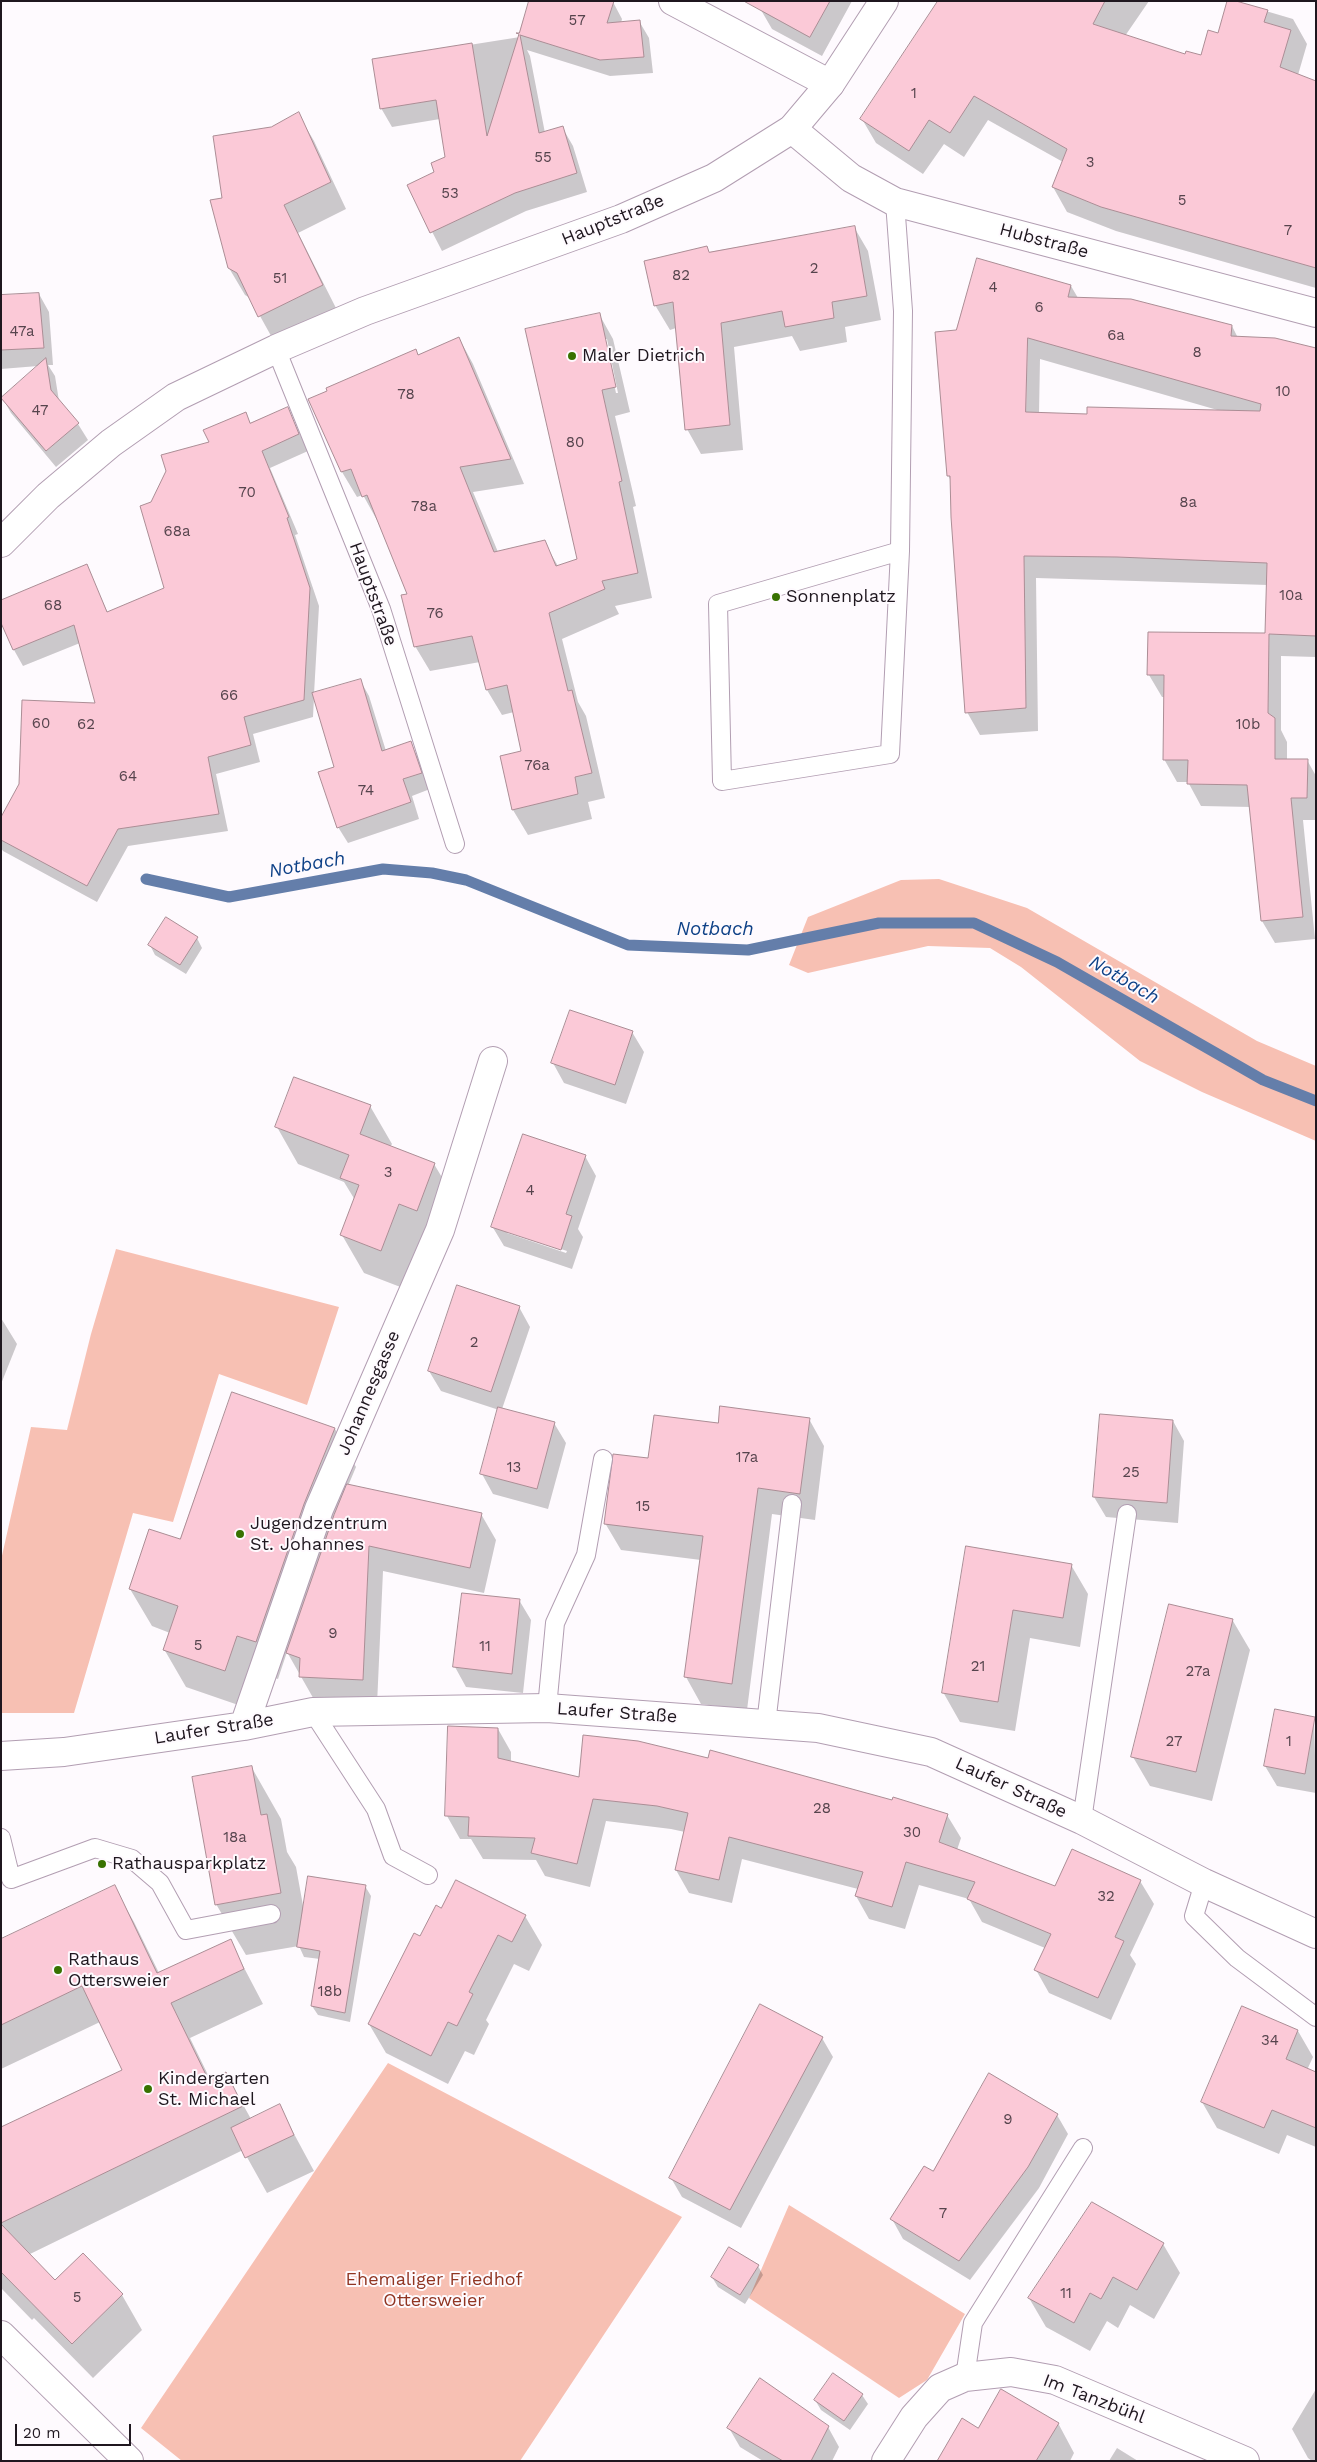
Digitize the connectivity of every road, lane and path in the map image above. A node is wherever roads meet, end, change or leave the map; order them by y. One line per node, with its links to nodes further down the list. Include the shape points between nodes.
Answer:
1 (673, 1): 3 (street)
2 (884, 1): 3 (street, Hauptstraße)
3 (830, 84): 4 (street, Hauptstraße)
4 (792, 130): 5 (street, Hubstraße, via 851,178); 7 (street, Hauptstraße, via 714,178 621,219 365,311)
5 (895, 202): 6 (street, Hubstraße); 9 (lane, via 903,311)
6 (1316, 313)
7 (276, 349): 8 (street, Hauptstraße, via 176,397 111,443 48,496); 10 (lane, Hauptstraße, via 381,610)
8 (1, 543)
9 (900, 551): 9 (lane, via 718,604 722,781 890,754)
10 (455, 844)
11 (493, 1061): 18 (street, Johannesgasse, via 440,1230 318,1509)
12 (603, 1459): 15 (lane, via 586,1554 555,1623)
13 (792, 1504): 17 (lane)
14 (1127, 1514): 20 (lane)
15 (547, 1708): 16 (street, Laufer Straße); 17 (street, Laufer Straße)
16 (313, 1712): 18 (street, Laufer Straße); 22 (lane, via 376,1809 393,1856)
17 (766, 1724): 20 (street, Laufer Straße, via 818,1728 931,1752)
18 (244, 1726): 19 (street, Laufer Straße, via 64,1752)
19 (1, 1756)
20 (1082, 1820): 23 (street, Laufer Straße)
21 (1, 1838): 24 (lane, via 11,1879 95,1848 132,1858 160,1883 186,1930)
22 (428, 1875)
23 (1204, 1883): 25 (street, Laufer Straße); 26 (lane, via 1194,1916 1238,1958)
24 (271, 1914)
25 (1316, 1934)
26 (1316, 2017)
27 (1083, 2148): 29 (lane, via 973,2323)
28 (1, 2335): 30 (street)
29 (965, 2377): 31 (street, Im Tanzbühl, via 940,2388 914,2417); 32 (street, Im Tanzbühl, via 1011,2372 1055,2380)
30 (129, 2461)
31 (886, 2461)
32 (1244, 2461)

